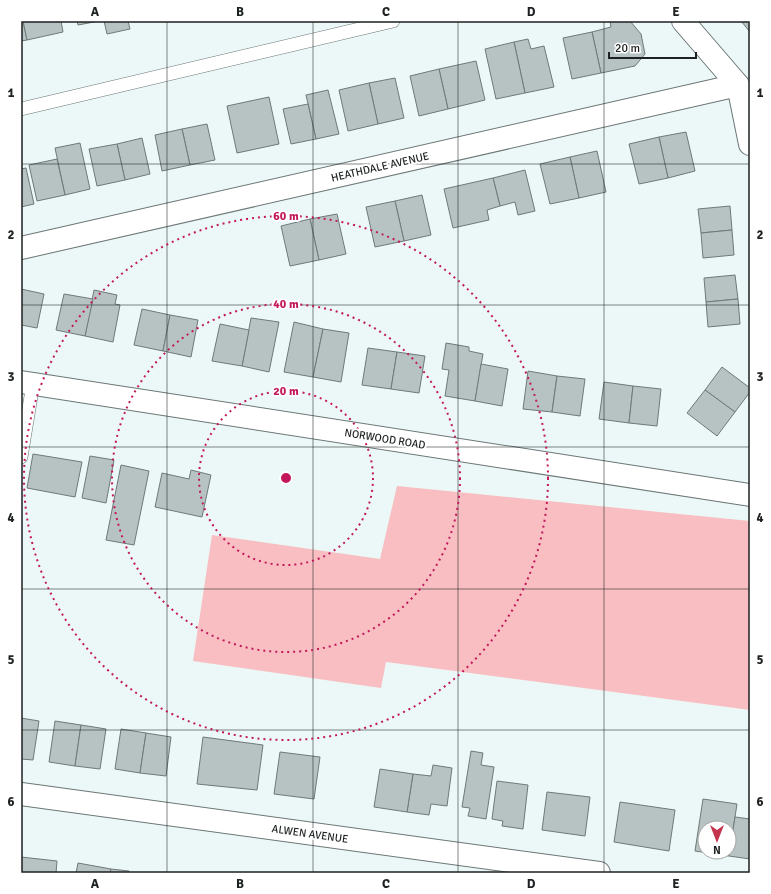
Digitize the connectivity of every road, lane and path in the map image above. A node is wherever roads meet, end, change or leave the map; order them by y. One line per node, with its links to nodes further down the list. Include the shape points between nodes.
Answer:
1 (393, 21): 4 (lane)
2 (683, 21): 3 (street)
3 (738, 85): 5 (street); 6 (street, HEATHDALE AVENUE)
4 (21, 109)
5 (750, 144)
6 (21, 248)
7 (27, 383): 8 (lane); 9 (street, NORWOOD ROAD)
8 (21, 457)
9 (750, 495)
10 (21, 794): 11 (street, ALWEN AVENUE)
11 (599, 873)

